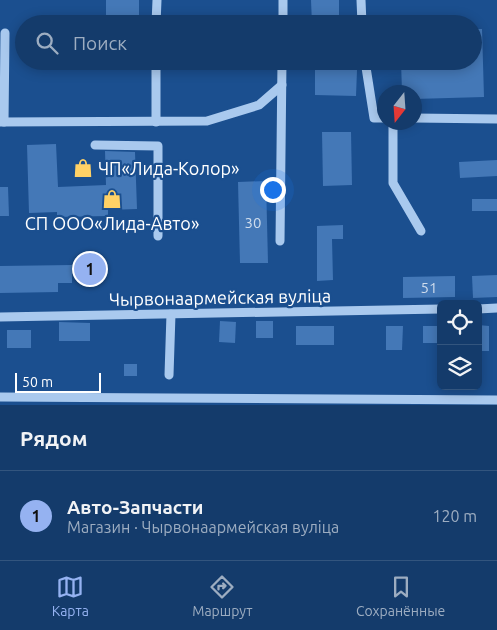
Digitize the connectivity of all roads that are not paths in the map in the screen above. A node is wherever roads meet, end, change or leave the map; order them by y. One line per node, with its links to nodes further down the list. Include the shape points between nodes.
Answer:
1 (156, 0): 4 (street)
2 (283, 0): 5 (street)
3 (361, 0): 6 (street)
4 (156, 15)
5 (283, 15)
6 (362, 15)
7 (5, 33): 15 (street)
8 (156, 70): 16 (street)
9 (282, 70): 11 (street)
10 (366, 70): 12 (street, via 374,118)
11 (282, 85): 16 (street, via 259,105 207,121); 21 (street)
12 (377, 118)
13 (422, 118): 14 (street)
14 (497, 119)
15 (2, 122): 16 (street)
16 (156, 122)
17 (393, 130): 19 (street, via 393,183)
18 (96, 146): 20 (street, via 158,146)
19 (421, 231)
20 (158, 236)
21 (280, 241)
22 (497, 308): 24 (street)
23 (437, 309): 25 (street, Чырвонаармейская вуліца)
24 (482, 309)
25 (171, 314): 26 (street, Чырвонаармейская вуліца); 27 (street)
26 (0, 317)
27 (169, 375)
28 (0, 397): 29 (street)
29 (497, 400)

